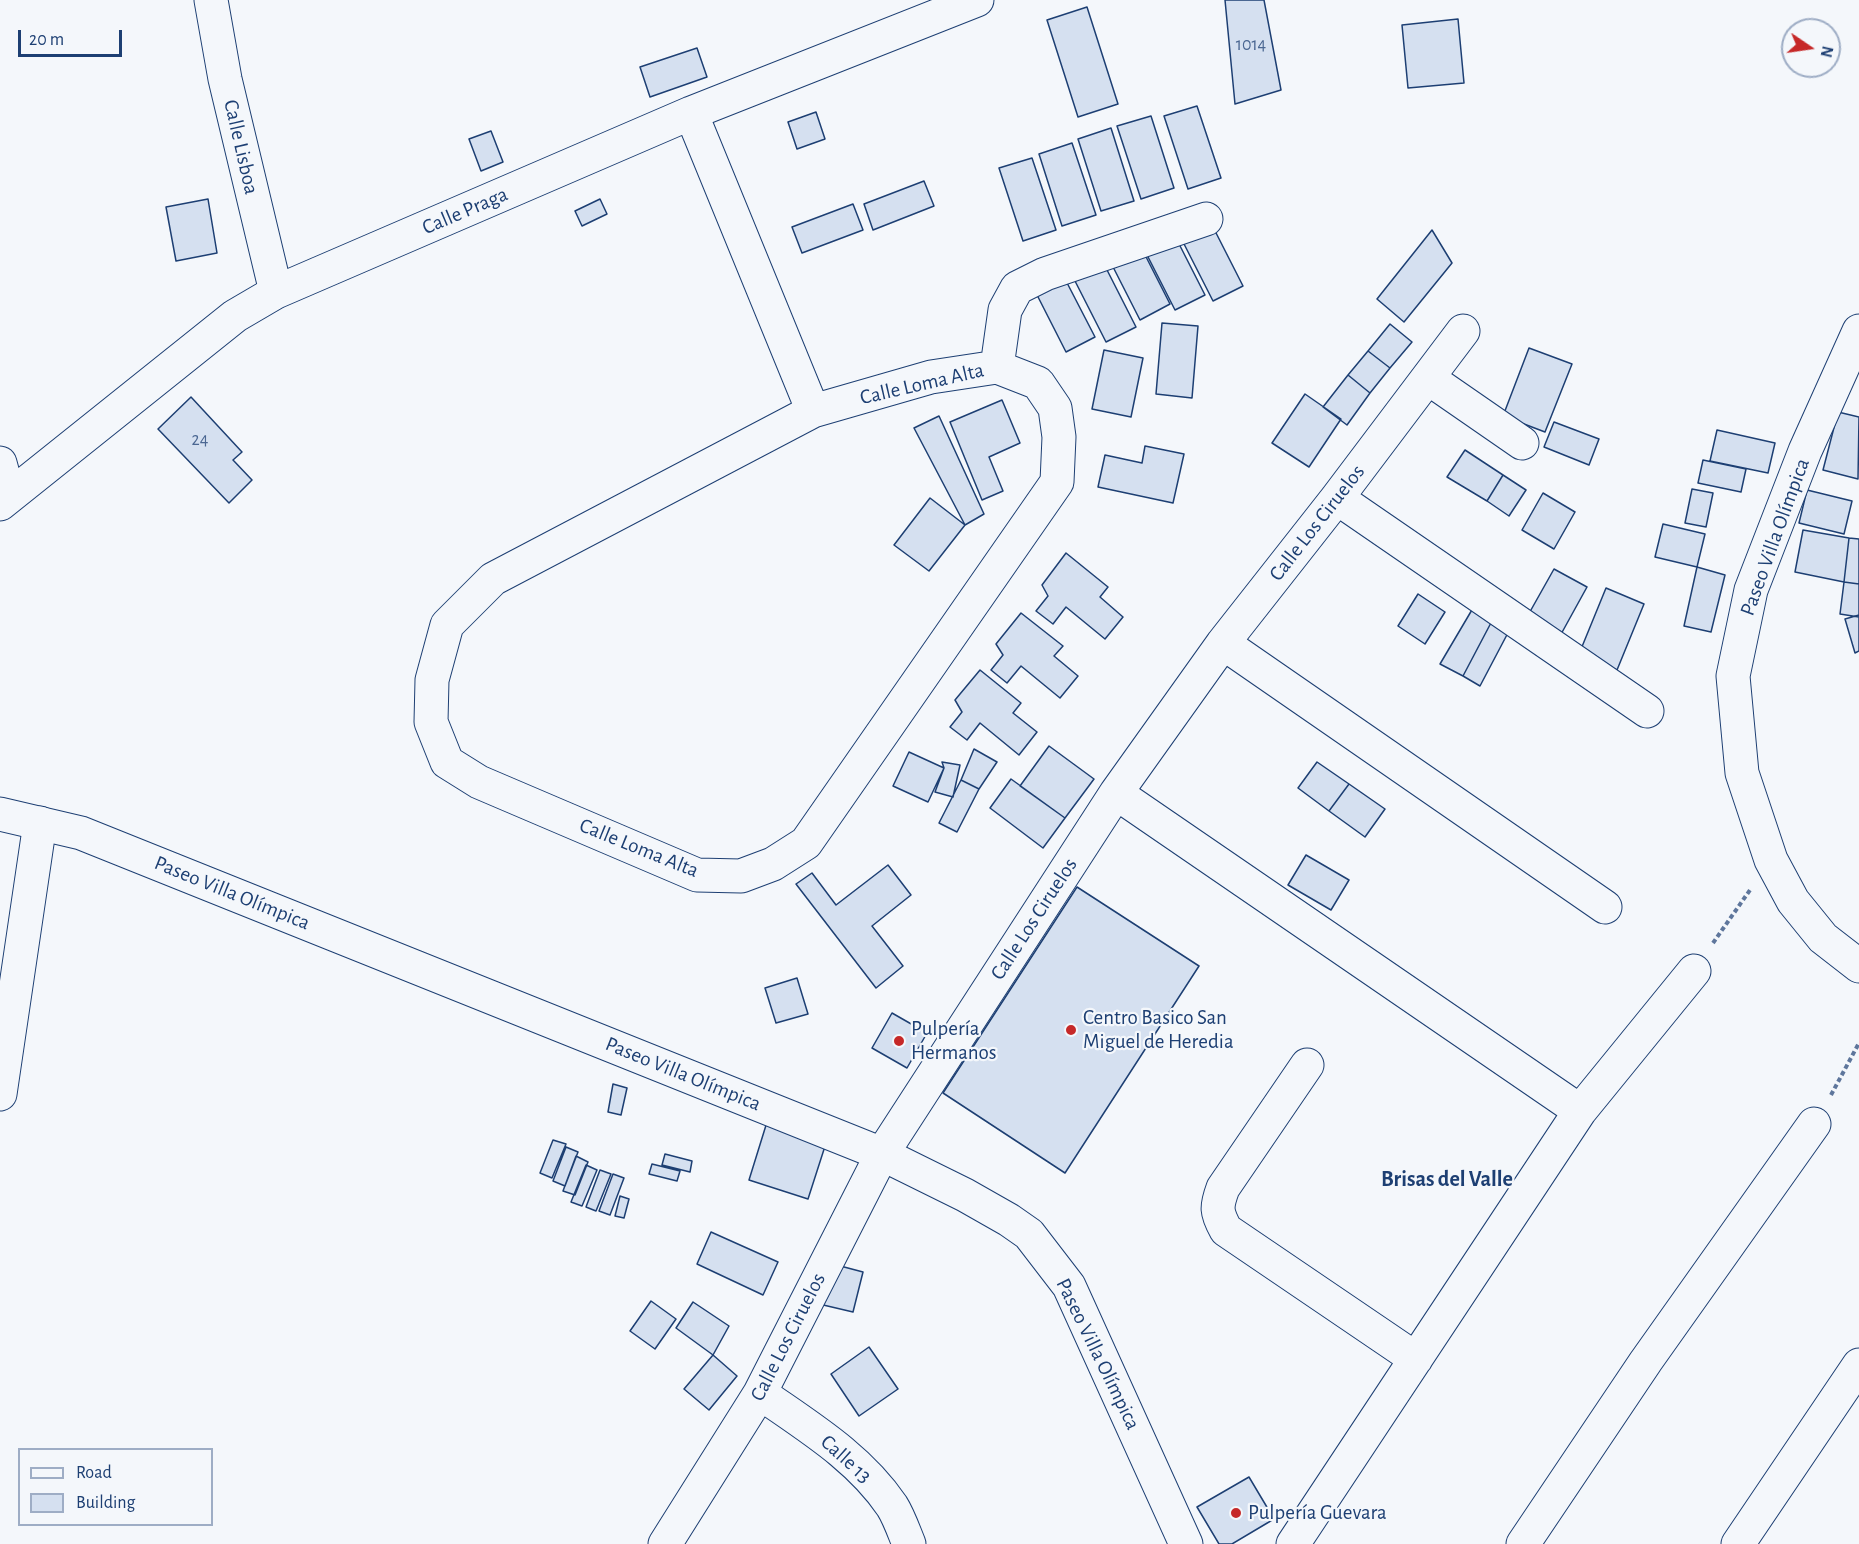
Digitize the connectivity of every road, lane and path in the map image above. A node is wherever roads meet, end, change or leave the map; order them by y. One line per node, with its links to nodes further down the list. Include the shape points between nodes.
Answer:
1 (211, 0): 5 (street, Calle Lisboa, via 225,79)
2 (977, 0): 3 (street, Calle Praga)
3 (691, 113): 5 (street, Calle Praga); 10 (street)
4 (1206, 219): 8 (street, via 1045,274 1017,288 1005,310)
5 (276, 292): 14 (street, Calle Praga, via 235,316)
6 (1463, 331): 9 (street, Calle Los Ciruelos)
7 (1859, 331): 20 (street, Paseo Villa Olímpica, via 1805,451 1752,590 1733,676 1742,773)
8 (997, 367): 10 (street, Calle Loma Alta, via 931,377); 10 (street, Calle Loma Alta, via 1038,382 1055,408 1059,437 1057,482 806,843 773,864 741,876 697,875 479,782 447,762 431,722 432,680 447,626 493,579)
9 (1428, 378): 11 (street); 13 (street, Calle Los Ciruelos)
10 (813, 411)
11 (1521, 443)
12 (0, 463): 14 (street)
13 (1337, 498): 15 (street, Calle Los Ciruelos); 16 (street)
14 (4, 500)
15 (1223, 643): 17 (street, Calle Los Ciruelos); 21 (street)
16 (1647, 711)
17 (1116, 793): 27 (street); 29 (street, Calle Los Ciruelos)
18 (0, 814): 19 (street, Paseo Villa Olímpica)
19 (40, 823): 26 (street); 29 (street, Paseo Villa Olímpica, via 92,837)
20 (1771, 860): 22 (street, Paseo Villa Olímpica, via 1793,901 1815,929); 23 (path)
21 (1605, 907)
22 (1859, 966)
23 (1694, 971): 27 (street)
24 (1859, 1043): 28 (path)
25 (1306, 1065): 30 (street, via 1223,1188 1217,1203 1218,1216 1226,1230)
26 (0, 1094)
27 (1580, 1111): 30 (street)
28 (1814, 1124): 37 (street, via 1646,1361)
29 (882, 1154): 32 (street, Calle Los Ciruelos); 35 (street, Paseo Villa Olímpica, via 1009,1220 1044,1251 1069,1286)
30 (1416, 1359): 36 (street)
31 (1859, 1365): 38 (street)
32 (760, 1393): 33 (street, Calle Los Ciruelos); 34 (street, Calle 13, via 866,1474 893,1508)
33 (665, 1544)
34 (909, 1544)
35 (1186, 1544)
36 (1293, 1544)
37 (1523, 1544)
38 (1738, 1544)

